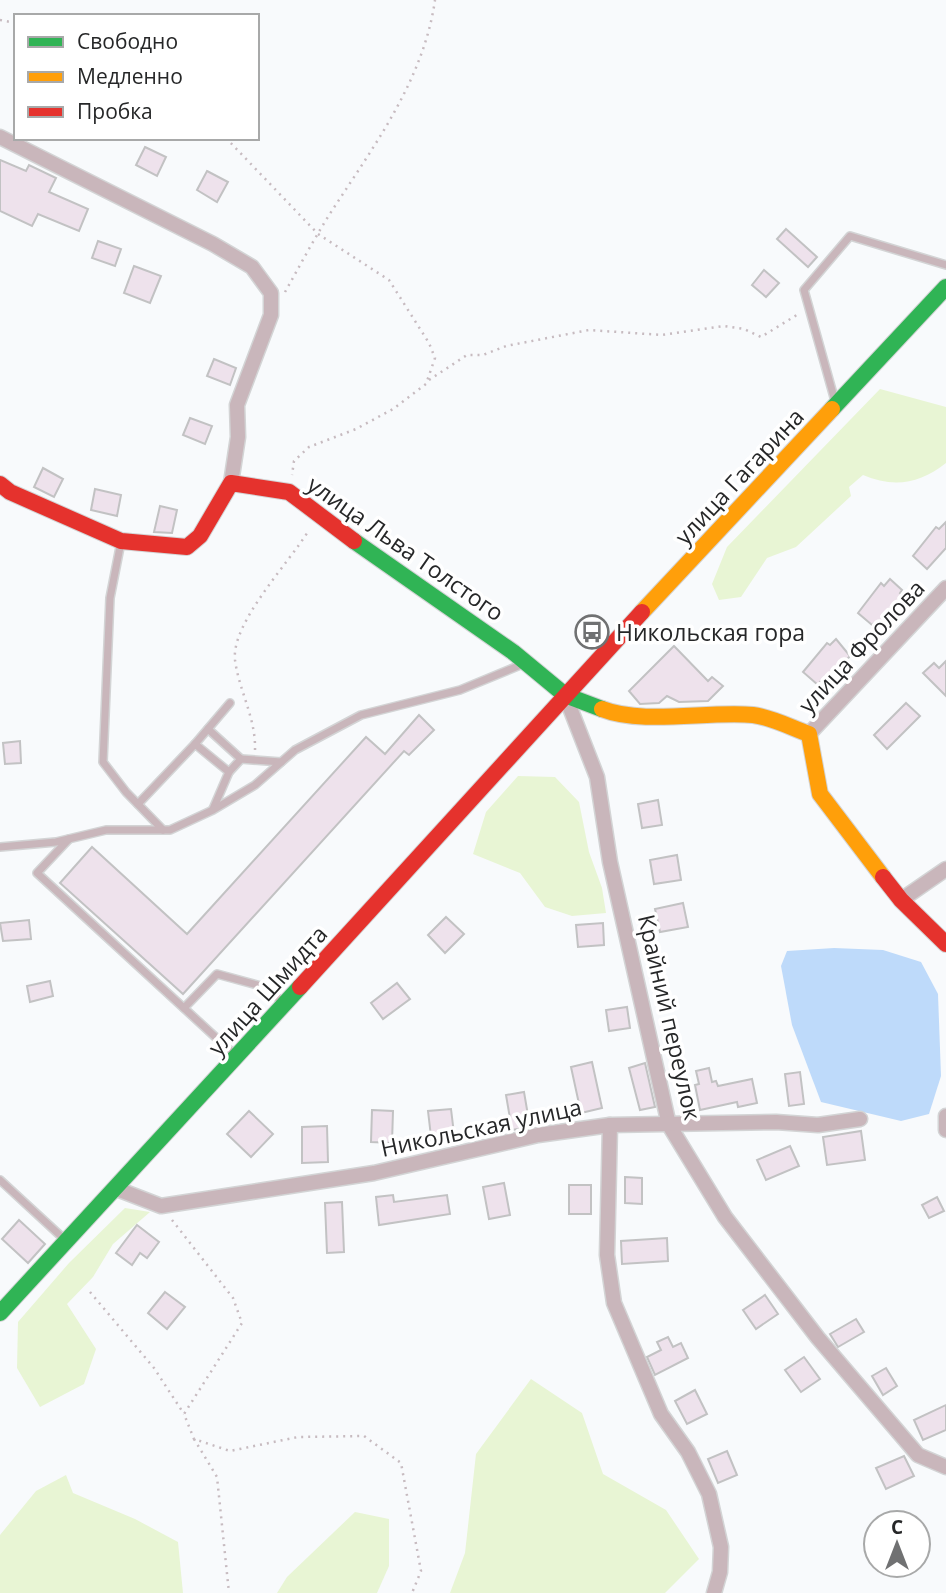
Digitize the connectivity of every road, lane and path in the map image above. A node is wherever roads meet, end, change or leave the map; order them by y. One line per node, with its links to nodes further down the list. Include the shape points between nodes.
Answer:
1 (435, 0): 4 (path, via 432,21 393,118)
2 (0, 137): 11 (street, via 190,231 252,267 271,293 271,316 237,405 238,437)
3 (228, 140): 4 (path)
4 (318, 234): 7 (path); 9 (path, via 389,280 432,350 435,358)
5 (946, 265): 8 (lane, via 850,236 804,290)
6 (946, 287): 10 (main road, улица Гагарина)
7 (284, 292)
8 (809, 308): 9 (path, via 761,337 724,326 662,335 589,330 467,355); 10 (lane)
9 (428, 381): 13 (path, via 393,409 309,447 294,461)
10 (836, 405): 18 (main road, улица Гагарина)
11 (230, 482): 13 (main road, улица Льва Толстого); 15 (main road, via 201,536 187,547)
12 (0, 484): 15 (main road)
13 (289, 492): 14 (main road, улица Льва Толстого)
14 (314, 512): 17 (main road, улица Льва Толстого); 24 (path, via 299,547 236,640 238,679 248,704)
15 (121, 541): 27 (lane, via 110,598 103,762)
16 (946, 588): 21 (street, улица Фролова)
17 (526, 663): 18 (main road, улица Льва Толстого); 25 (lane, via 460,690 361,715)
18 (565, 695): 21 (main road, улица Льва Толстого, via 623,717 756,715); 35 (main road, улица Шмидта); 40 (street, Крайний переулок, via 597,778 610,862)
19 (230, 703): 20 (lane)
20 (208, 729): 22 (lane); 23 (lane)
21 (809, 734): 33 (main road, via 820,794)
22 (195, 744): 26 (lane); 27 (lane)
23 (241, 759): 24 (lane); 26 (lane)
24 (255, 760): 25 (lane)
25 (281, 762): 28 (lane, via 255,785)
26 (229, 772): 28 (lane)
27 (138, 804): 29 (lane)
28 (213, 810): 29 (lane)
29 (163, 830): 30 (lane, via 106,830)
30 (69, 839): 31 (lane); 36 (lane, via 37,873)
31 (0, 847)
32 (946, 869): 33 (street)
33 (901, 901): 34 (main road)
34 (942, 935)
35 (285, 1003): 36 (lane, via 261,986 217,974); 37 (main road, улица Шмидта)
36 (184, 1008): 37 (lane)
37 (237, 1057): 42 (main road, улица Шмидта)
38 (860, 1119): 40 (street, Никольская улица, via 818,1125)
39 (610, 1125): 40 (street, Никольская улица); 43 (street, Никольская улица, via 538,1135 374,1173); 52 (street, via 607,1255 614,1303 661,1414 688,1452 709,1494 721,1547)
40 (669, 1125): 49 (street, Крайний переулок, via 725,1217 818,1338 918,1455)
41 (0, 1180): 44 (lane)
42 (117, 1189): 43 (street); 44 (main road, улица Шмидта)
43 (160, 1206): 47 (path, via 233,1298 242,1323)
44 (67, 1242): 46 (main road, улица Шмидта)
45 (90, 1292): 47 (path, via 155,1367)
46 (0, 1313)
47 (184, 1414): 48 (path)
48 (194, 1439): 50 (path, via 217,1477); 51 (path, via 230,1451 298,1437 364,1436 401,1463 421,1571)
49 (946, 1467)
50 (229, 1593)
51 (412, 1593)
52 (714, 1593)

